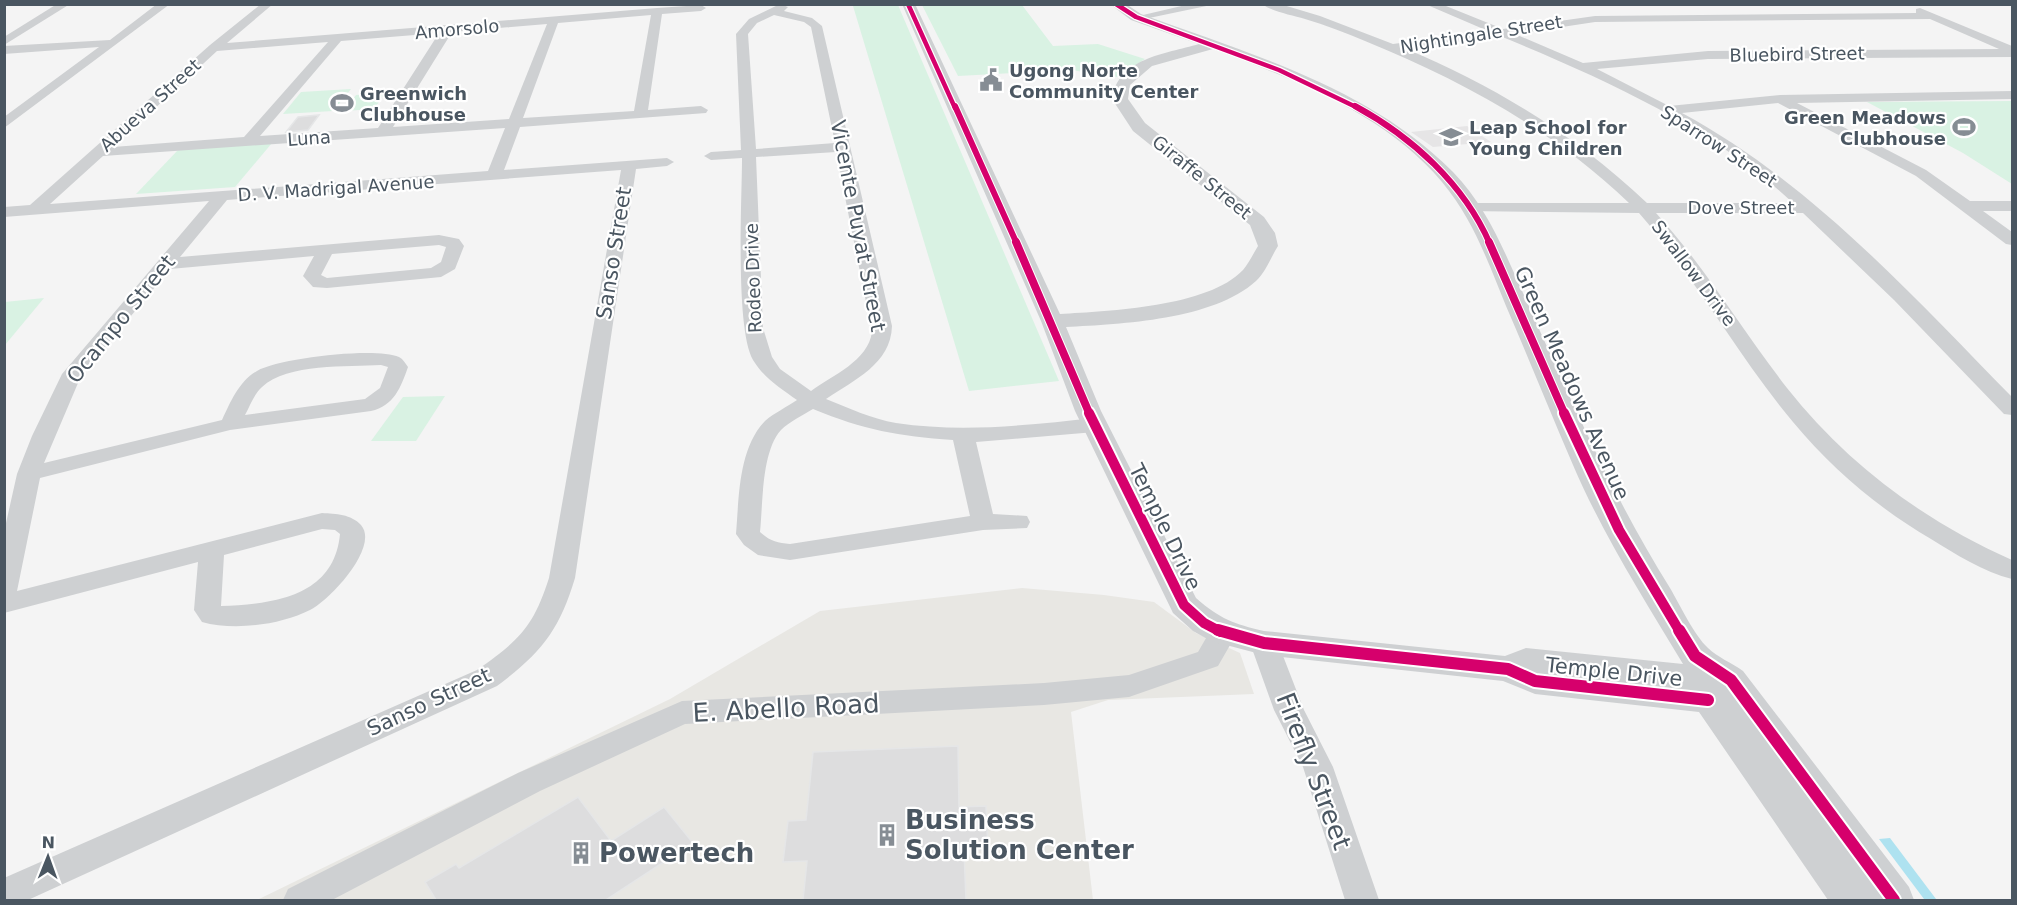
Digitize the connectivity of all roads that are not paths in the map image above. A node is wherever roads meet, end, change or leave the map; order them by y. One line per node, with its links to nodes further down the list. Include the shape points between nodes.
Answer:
1 (65, 4): 20 (street)
2 (165, 4): 21 (street)
3 (268, 4): 23 (street, Abueva Street)
4 (790, 4): 13 (street, Rodeo Drive)
5 (908, 4): 55 (street, Temple Drive)
6 (1116, 4): 22 (street, Green Meadows Avenue, via 1136,17)
7 (1211, 4): 14 (street)
8 (1267, 4): 24 (street, Swallow Drive)
9 (1430, 4): 18 (street, Sparrow Street)
10 (1905, 4): 15 (street)
11 (701, 8): 12 (street, Amorsolo)
12 (657, 11): 16 (street, Amorsolo); 32 (street)
13 (771, 11): 37 (street, Vicente Puyat Street, via 808,20 816,26); 39 (street, Rodeo Drive, via 753,21 742,34)
14 (1149, 15)
15 (1932, 16): 18 (street, Nightingale Street, via 1595,19); 26 (street)
16 (554, 20): 17 (street, Amorsolo); 34 (street)
17 (447, 30): 19 (street, Amorsolo); 35 (street)
18 (1503, 32): 24 (street, Nightingale Street); 27 (street, Sparrow Street)
19 (337, 39): 23 (street, Amorsolo); 36 (street)
20 (4, 42)
21 (113, 43): 25 (street); 33 (street)
22 (1213, 45): 45 (street, Green Meadows Avenue, via 1317,84 1377,117 1425,153); 55 (street, Giraffe Street, via 1147,63 1122,84 1120,99 1139,127 1257,221 1268,246 1262,257 1250,276 1195,302 1146,312)
23 (214, 48): 38 (street, Abueva Street)
24 (1390, 48): 48 (street, Swallow Drive, via 1533,118 1596,162)
25 (4, 50)
26 (2013, 52): 27 (street, Bluebird Street, via 1708,55)
27 (1582, 67): 31 (street, Sparrow Street)
28 (2013, 95): 29 (street)
29 (1780, 99): 31 (street); 46 (street, via 1921,173)
30 (701, 110): 32 (street, Luna)
31 (1667, 110): 49 (street, Sparrow Street, via 1765,171)
32 (640, 115): 34 (street, Luna)
33 (4, 124)
34 (514, 124): 35 (street, Luna); 43 (street)
35 (383, 132): 36 (street, Luna)
36 (248, 142): 38 (street, Luna)
37 (843, 147): 39 (street); 56 (street, Vicente Puyat Street, via 882,339 868,361)
38 (97, 152): 50 (street, Abueva Street)
39 (749, 154): 40 (street); 56 (street, Rodeo Drive, via 756,342 774,373)
40 (711, 156)
41 (667, 162): 42 (street, D. V. Madrigal Avenue)
42 (628, 165): 43 (street, D. V. Madrigal Avenue); 71 (street, Sanso Street, via 562,578 551,617 528,648 487,678)
43 (494, 175): 44 (street, D. V. Madrigal Avenue)
44 (222, 196): 50 (street, D. V. Madrigal Avenue); 54 (street, Ocampo Street)
45 (1471, 205): 48 (street, Dove Street); 70 (street, Green Meadows Avenue, via 1588,468)
46 (1965, 206): 47 (street); 52 (street)
47 (2013, 206)
48 (1643, 207): 49 (street, Dove Street); 65 (street, Swallow Drive, via 1678,247 1799,416 1841,462 1882,498 1943,537)
49 (1807, 208): 57 (street, Sparrow Street, via 1880,275)
50 (34, 210): 51 (street, D. V. Madrigal Avenue)
51 (4, 212)
52 (2013, 240)
53 (325, 251): 53 (street, via 439,240 455,246 449,265 435,273 327,284 312,276); 54 (street)
54 (163, 264): 61 (street, Ocampo Street, via 72,374)
55 (1052, 321): 58 (street, Temple Drive)
56 (810, 400): 60 (street, Rodeo Drive, via 896,429); 62 (street, Vicente Puyat Street, via 773,426 762,441 748,534 759,547 790,552)
57 (2013, 409)
58 (1092, 418): 60 (street, Rodeo Drive, via 987,435); 68 (street, Temple Drive, via 1184,605)
59 (230, 423): 59 (street, via 371,405 389,391 398,367 381,359 268,373 255,382); 61 (street)
60 (963, 434): 62 (street)
61 (29, 474): 66 (street, Ocampo Street)
62 (983, 522): 63 (street, Vicente Puyat Street)
63 (1018, 522)
64 (212, 552): 64 (street, via 322,521 342,523 352,531 347,556 327,588 312,599 272,612 211,615 207,610); 67 (street)
65 (2013, 570)
66 (4, 592)
67 (4, 604)
68 (1223, 633): 69 (street, Temple Drive); 73 (street, E. Abello Road, via 1208,659 1129,686 682,713 529,782)
69 (1264, 643): 70 (street, Temple Drive, via 1508,669 1534,681); 74 (street, Firefly Street, via 1289,710 1318,767)
70 (1707, 679): 72 (street, Green Meadows Avenue)
71 (4, 896)
72 (1871, 898)
73 (300, 900)
74 (1362, 900)

